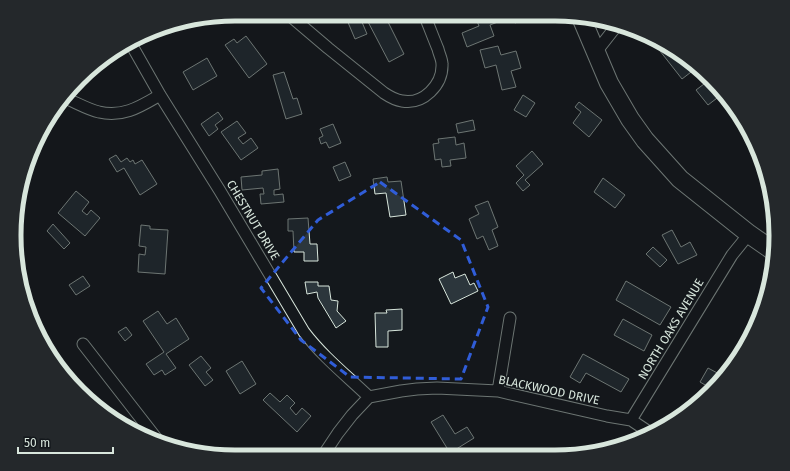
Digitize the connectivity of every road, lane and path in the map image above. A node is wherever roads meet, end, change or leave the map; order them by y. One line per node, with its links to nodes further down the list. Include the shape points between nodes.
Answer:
1 (296, 21): 2 (street, via 384,94 403,101 418,100 426,96 441,76 440,56)
2 (427, 21)
3 (584, 23): 6 (main road)
4 (614, 29): 6 (street)
5 (133, 47): 7 (street, CHESTNUT DRIVE)
6 (596, 52): 9 (main road, via 609,83 644,140 680,179)
7 (160, 95): 8 (street, via 135,109 111,114); 14 (street, CHESTNUT DRIVE, via 304,332 315,346)
8 (69, 100)
9 (749, 234): 10 (main road); 15 (street, NORTH OAKS AVENUE, via 732,254)
10 (769, 248)
11 (510, 318): 13 (street)
12 (84, 344): 17 (street)
13 (498, 391): 14 (street, BLACKWOOD DRIVE, via 437,388); 15 (street, BLACKWOOD DRIVE)
14 (369, 397): 18 (street)
15 (631, 420): 16 (street)
16 (646, 430)
17 (153, 434)
18 (326, 450)

